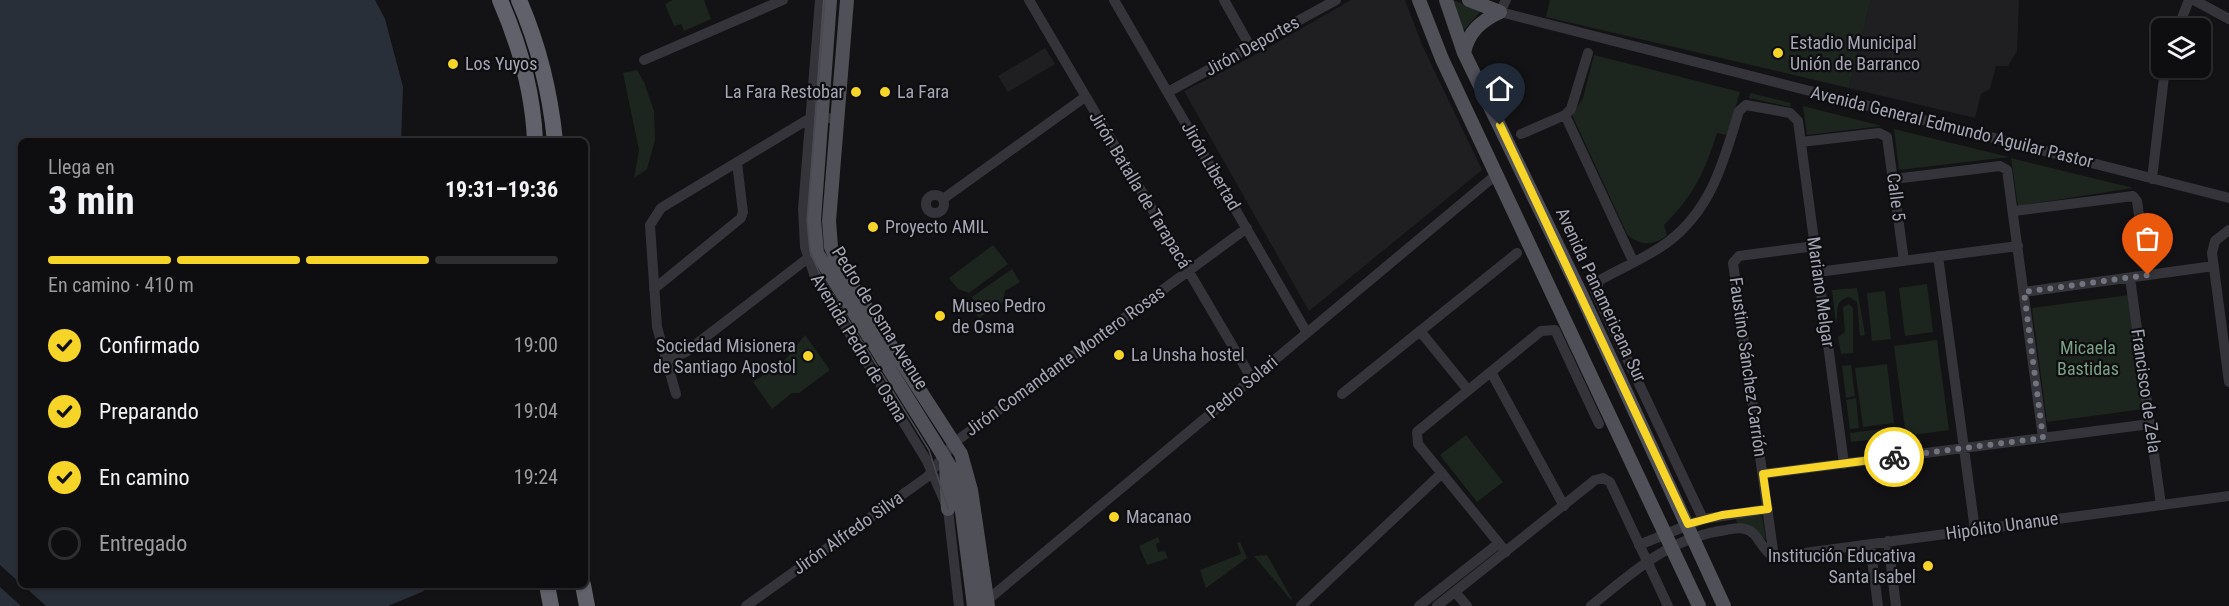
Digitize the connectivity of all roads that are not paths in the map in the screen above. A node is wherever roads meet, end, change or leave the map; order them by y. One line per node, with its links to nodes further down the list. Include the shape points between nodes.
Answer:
1 (500, 0): 31 (highway, via 521,51)
2 (519, 0): 32 (highway, via 535,37 550,96)
3 (783, 0): 23 (street)
4 (820, 0): 28 (street)
5 (830, 0): 28 (main road, Pedro de Osma Avenue)
6 (847, 0): 29 (main road, Pedro de Osma Avenue)
7 (1029, 0): 26 (street, Jirón Batalla de Tarapacá)
8 (1114, 0): 25 (street, Jirón Libertad)
9 (1224, 0): 20 (street)
10 (1334, 0): 20 (street, Jirón Deportes)
11 (1419, 0): 19 (main road)
12 (1445, 0): 19 (main road); 21 (main road, Avenida Panamericana Sur)
13 (1469, 0): 16 (main road)
14 (2189, 0): 17 (street)
15 (2194, 0): 18 (street)
16 (1503, 6): 21 (main road, via 1475,29); 37 (street, Avenida General Edmundo Aguilar Pastor)
17 (2182, 18)
18 (2229, 18)
19 (1428, 24): 35 (main road)
20 (1251, 48): 25 (street, Jirón Deportes)
21 (1464, 53): 84 (main road, Avenida Panamericana Sur)
22 (1588, 53): 27 (street, via 1575,101)
23 (644, 60)
24 (2165, 78): 37 (street)
25 (1168, 92): 41 (street, Jirón Libertad)
26 (1085, 97): 38 (street); 52 (street, Jirón Batalla de Tarapacá)
27 (1564, 114): 30 (street); 49 (street)
28 (816, 118): 29 (street); 34 (street); 47 (main road, Pedro de Osma Avenue)
29 (837, 119): 45 (main road, Pedro de Osma Avenue)
30 (1521, 134)
31 (536, 138)
32 (555, 138)
33 (1801, 142): 36 (street, Calle 5, via 1886,135); 43 (street, Mariano Melgar); 49 (street, Mariano Melgar, via 1798,121 1790,113 1743,106 1716,183 1702,207 1668,242)
34 (737, 163): 56 (street, via 741,218); 56 (street, via 654,215 650,225)
35 (1497, 174): 59 (street, Pedro Solari); 86 (main road)
36 (1894, 179): 40 (street, via 2000,166 2005,168); 50 (street, Calle 5)
37 (2152, 179): 39 (street, Avenida General Edmundo Aguilar Pastor)
38 (942, 198)
39 (2229, 198)
40 (2014, 211): 44 (street); 54 (street, via 2135,197)
41 (1247, 228): 52 (street, Jirón Comandante Montero Rosas); 59 (street, Jirón Libertad)
42 (2229, 230): 51 (street, via 2215,241)
43 (1815, 246): 53 (street, Mariano Melgar); 77 (street, Faustino Sánchez Carrión, via 1740,256 1733,263)
44 (2018, 246): 48 (street); 57 (street)
45 (831, 247): 47 (street); 71 (main road, Pedro de Osma Avenue, via 840,267)
46 (1517, 253): 58 (street)
47 (812, 256): 60 (street, via 686,352); 73 (main road, Pedro de Osma Avenue); 75 (street, Avenida Pedro de Osma, via 815,277 922,450)
48 (1938, 256): 50 (street); 72 (street)
49 (1633, 261): 83 (street, via 1600,280 1595,291)
50 (1904, 261): 53 (street)
51 (2214, 266): 54 (street); 61 (street)
52 (1188, 271): 63 (street, Jirón Batalla de Tarapacá); 71 (street, Jirón Comandante Montero Rosas)
53 (1818, 272): 74 (street, Mariano Melgar)
54 (2148, 275): 55 (street)
55 (2130, 278): 57 (street); 69 (street, Francisco de Zela)
56 (654, 289): 60 (street, via 657,327)
57 (2024, 292): 70 (street)
58 (1420, 331): 65 (street); 67 (street)
59 (1307, 333): 63 (street, Pedro Solari)
60 (668, 360): 66 (street)
61 (2228, 369): 64 (street)
62 (1491, 372): 65 (street); 68 (street, via 1541,331 1555,330); 80 (street)
63 (1252, 379): 97 (street, Pedro Solari)
64 (2229, 382)
65 (1468, 390): 76 (street, via 1416,436)
66 (676, 394)
67 (1342, 394)
68 (1599, 424)
69 (2150, 424): 70 (street); 79 (street, Francisco de Zela)
70 (2043, 438): 72 (street)
71 (955, 442): 73 (street, Jirón Comandante Montero Rosas); 97 (main road, Pedro de Osma Avenue, via 970,484)
72 (1964, 448): 74 (street); 85 (street)
73 (945, 456): 75 (street, Jirón Alfredo Silva); 81 (main road); 103 (main road, Pedro de Osma Avenue, via 959,494)
74 (1844, 464): 77 (street)
75 (932, 473): 81 (street, Avenida Pedro de Osma); 101 (street, Jirón Alfredo Silva)
76 (1442, 473): 91 (street); 98 (street)
77 (1763, 474): 82 (street, Faustino Sánchez Carrión)
78 (2229, 496): 79 (street, Hipólito Unanue)
79 (2161, 505): 85 (street, Hipólito Unanue)
80 (1564, 506): 89 (street, via 1595,480 1603,478 1610,482); 91 (street)
81 (948, 509): 102 (street)
82 (1768, 509): 83 (street); 92 (street, Faustino Sánchez Carrión)
83 (1703, 519): 84 (street)
84 (1691, 530): 86 (street); 92 (street, via 1745,529); 110 (main road, Avenida Panamericana Sur)
85 (1975, 530): 87 (street, Hipólito Unanue)
86 (1669, 540): 89 (street); 93 (street); 109 (main road)
87 (1888, 541): 88 (street, Hipólito Unanue); 112 (street)
88 (1870, 544): 92 (street, Hipólito Unanue); 111 (street)
89 (1639, 545): 93 (street)
90 (1494, 547): 104 (street)
91 (1506, 552): 96 (street)
92 (1774, 556)
93 (1647, 561): 107 (street); 108 (street)
94 (548, 588): 99 (highway)
95 (584, 588): 100 (highway)
96 (1455, 592): 105 (street); 106 (street)
97 (985, 604)
98 (1304, 605)
99 (551, 606)
100 (587, 606)
101 (746, 606)
102 (959, 606)
103 (974, 606)
104 (1419, 606)
105 (1437, 606)
106 (1467, 606)
107 (1591, 606)
108 (1668, 606)
109 (1699, 606)
110 (1724, 606)
111 (1878, 606)
112 (1896, 606)

